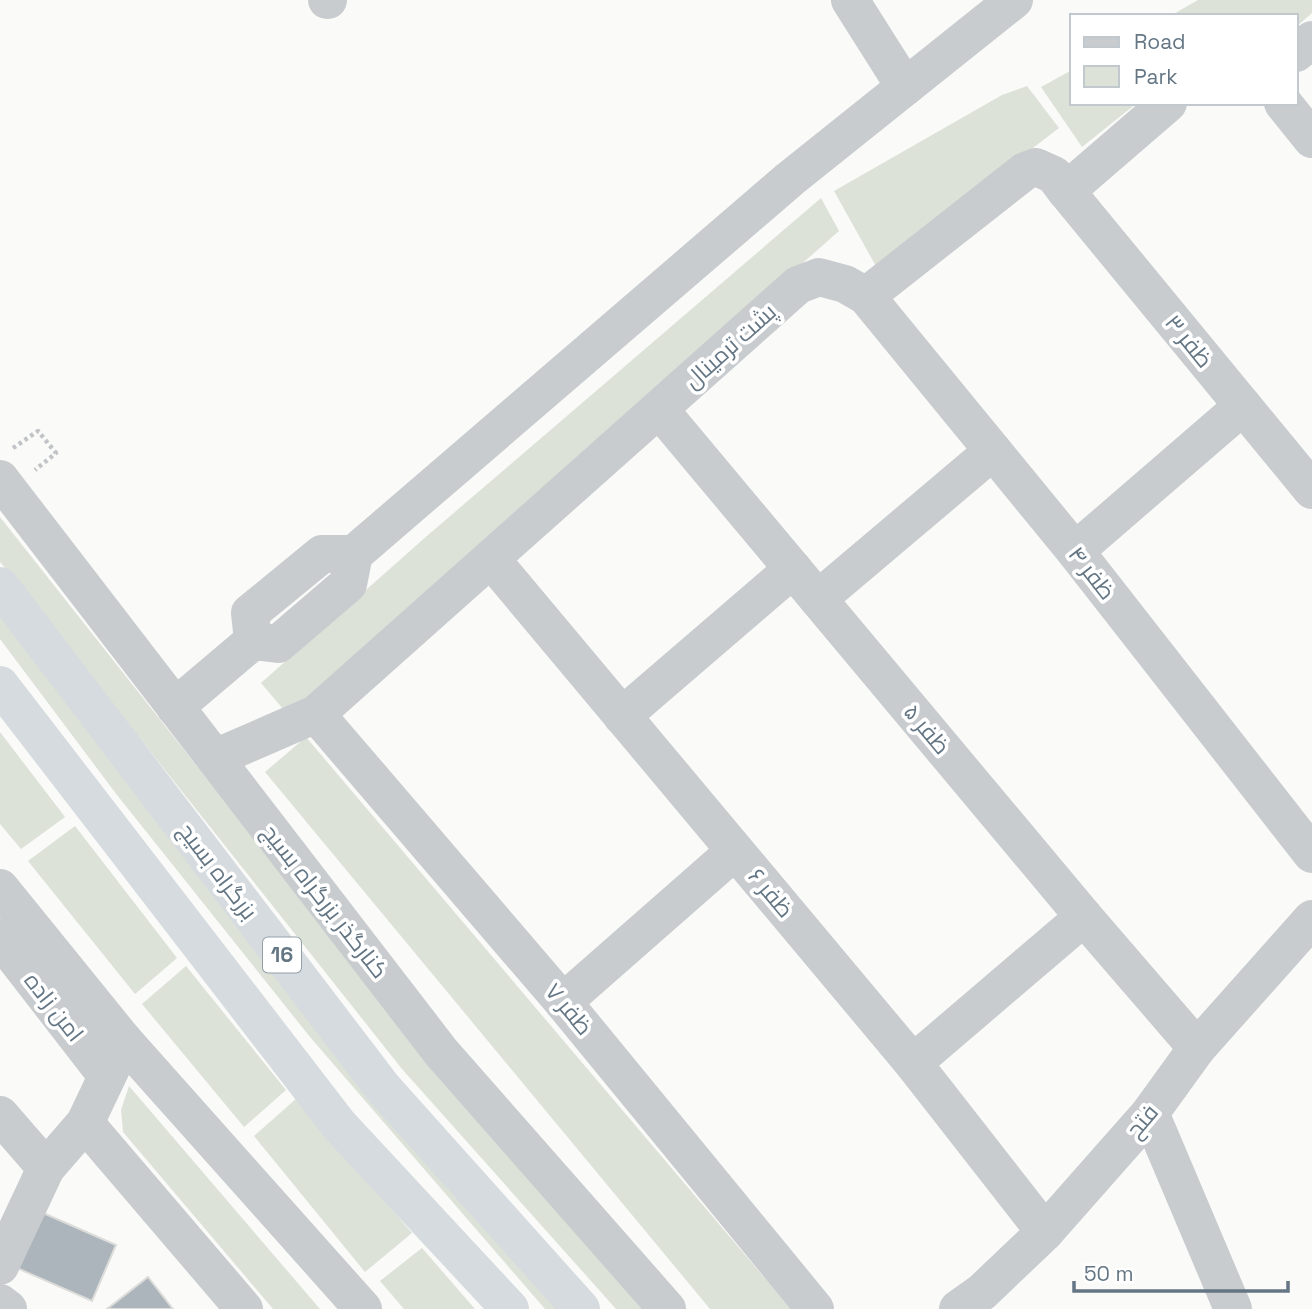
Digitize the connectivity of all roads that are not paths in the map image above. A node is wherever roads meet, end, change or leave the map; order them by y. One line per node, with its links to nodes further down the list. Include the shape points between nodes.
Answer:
1 (850, 0): 5 (street)
2 (1014, 0): 5 (street)
3 (1312, 40): 4 (street)
4 (1298, 51)
5 (905, 87): 22 (street, via 790,179 354,554 348,584 278,643 253,641)
6 (1166, 105): 9 (street)
7 (1285, 105): 8 (street)
8 (1312, 139)
9 (1066, 191): 10 (street, via 1054,175 1036,167 1025,171); 11 (street, ظفر ۳)
10 (866, 296): 12 (street, پشت ترمینال, via 819,277 798,285); 13 (street, ظفر ۴)
11 (1243, 406): 15 (street, ظفر ۳); 16 (street)
12 (659, 409): 17 (street, پشت ترمینال); 18 (street, ظفر ۵)
13 (993, 452): 16 (street, ظفر ۴); 20 (street)
14 (5, 464): 22 (street, کنارگذر بزرگراه بسیج)
15 (1312, 490)
16 (1075, 551): 27 (street, ظفر ۴)
17 (491, 559): 23 (street, پشت ترمینال); 24 (street, ظفر ۶)
18 (793, 569): 20 (street, ظفر ۵); 24 (street)
19 (0, 586): 50 (highway, بزرگراه بسیج / 16, via 383,1088)
20 (818, 599): 29 (street, ظفر ۵)
21 (0, 685): 49 (highway, 16, via 339,1125)
22 (175, 707): 25 (street, کنارگذر بزرگراه بسیج)
23 (316, 714): 25 (street, پشت ترمینال); 32 (street, ظفر ۷)
24 (622, 716): 26 (street, ظفر ۶)
25 (215, 758): 51 (street, کنارگذر بزرگراه بسیج, via 441,1052)
26 (735, 851): 32 (street); 35 (street, ظفر ۶)
27 (1312, 854)
28 (0, 888): 33 (street)
29 (1084, 917): 34 (street, ظفر ۵); 35 (street)
30 (1312, 919): 34 (street, فتح)
31 (0, 939): 36 (street, امن زاده)
32 (563, 1002): 52 (street, ظفر ۷)
33 (124, 1041): 36 (street); 48 (street)
34 (1197, 1048): 37 (street, فتح)
35 (913, 1063): 42 (street, ظفر ۶)
36 (107, 1076): 39 (street)
37 (1150, 1113): 42 (street, فتح); 53 (street)
38 (0, 1115): 41 (street)
39 (85, 1123): 41 (street); 47 (street)
40 (0, 1149): 41 (street)
41 (46, 1168): 43 (street)
42 (1045, 1232): 45 (street, فتح)
43 (0, 1266)
44 (0, 1303): 46 (street)
45 (977, 1303)
46 (8, 1309)
47 (244, 1309)
48 (363, 1309)
49 (510, 1309)
50 (580, 1309)
51 (667, 1309)
52 (815, 1309)
53 (1233, 1309)

